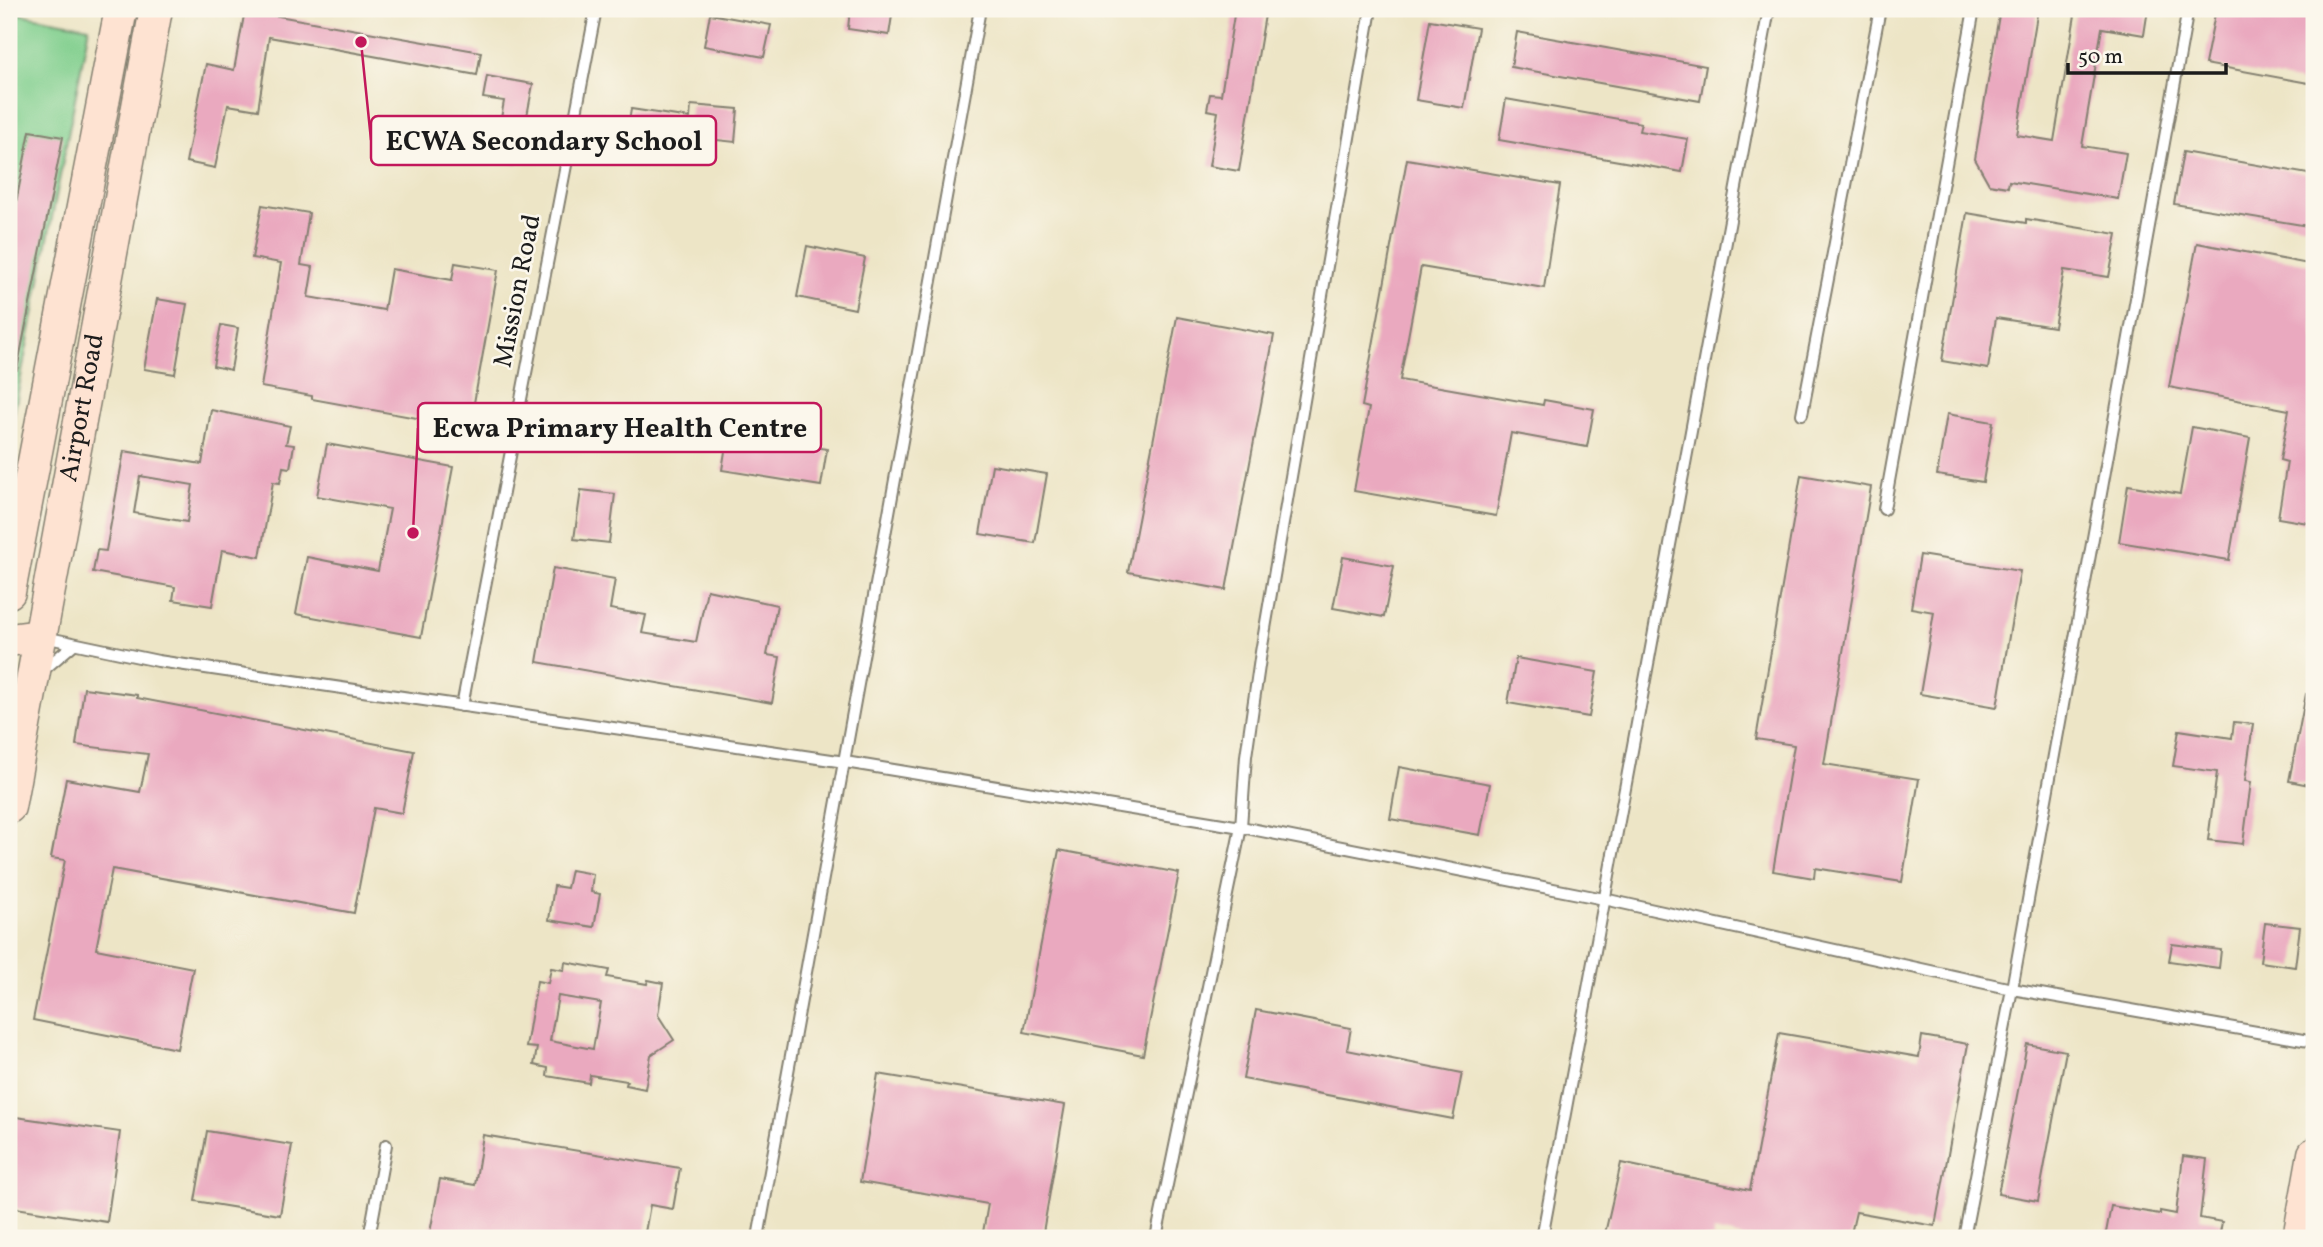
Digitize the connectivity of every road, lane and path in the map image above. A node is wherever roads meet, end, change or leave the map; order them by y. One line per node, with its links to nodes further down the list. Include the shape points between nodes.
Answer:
1 (121, 9): 12 (main road, Airport Road)
2 (156, 9): 13 (main road, Airport Road)
3 (596, 9): 17 (lane, Mission Road)
4 (980, 9): 18 (lane)
5 (1371, 9): 20 (lane, via 1261,652)
6 (1769, 9): 21 (lane)
7 (1880, 9): 10 (lane)
8 (1974, 9): 11 (lane)
9 (2188, 9): 22 (lane)
10 (1802, 414)
11 (1884, 509)
12 (9, 592)
13 (40, 636): 14 (main road); 15 (lane); 16 (main road, Airport Road)
14 (9, 640)
15 (74, 644): 16 (lane); 17 (lane, via 158,661)
16 (20, 682): 19 (main road, Airport Road)
17 (462, 706): 18 (lane)
18 (845, 762): 20 (lane); 27 (lane)
19 (9, 807)
20 (1241, 827): 21 (lane); 28 (lane)
21 (1604, 899): 22 (lane); 29 (lane)
22 (2011, 989): 23 (lane); 30 (lane)
23 (2314, 1042)
24 (386, 1145): 26 (lane)
25 (2314, 1154): 31 (main road)
26 (369, 1238)
27 (758, 1238)
28 (1156, 1238)
29 (1542, 1238)
30 (1964, 1238)
31 (2299, 1238)

